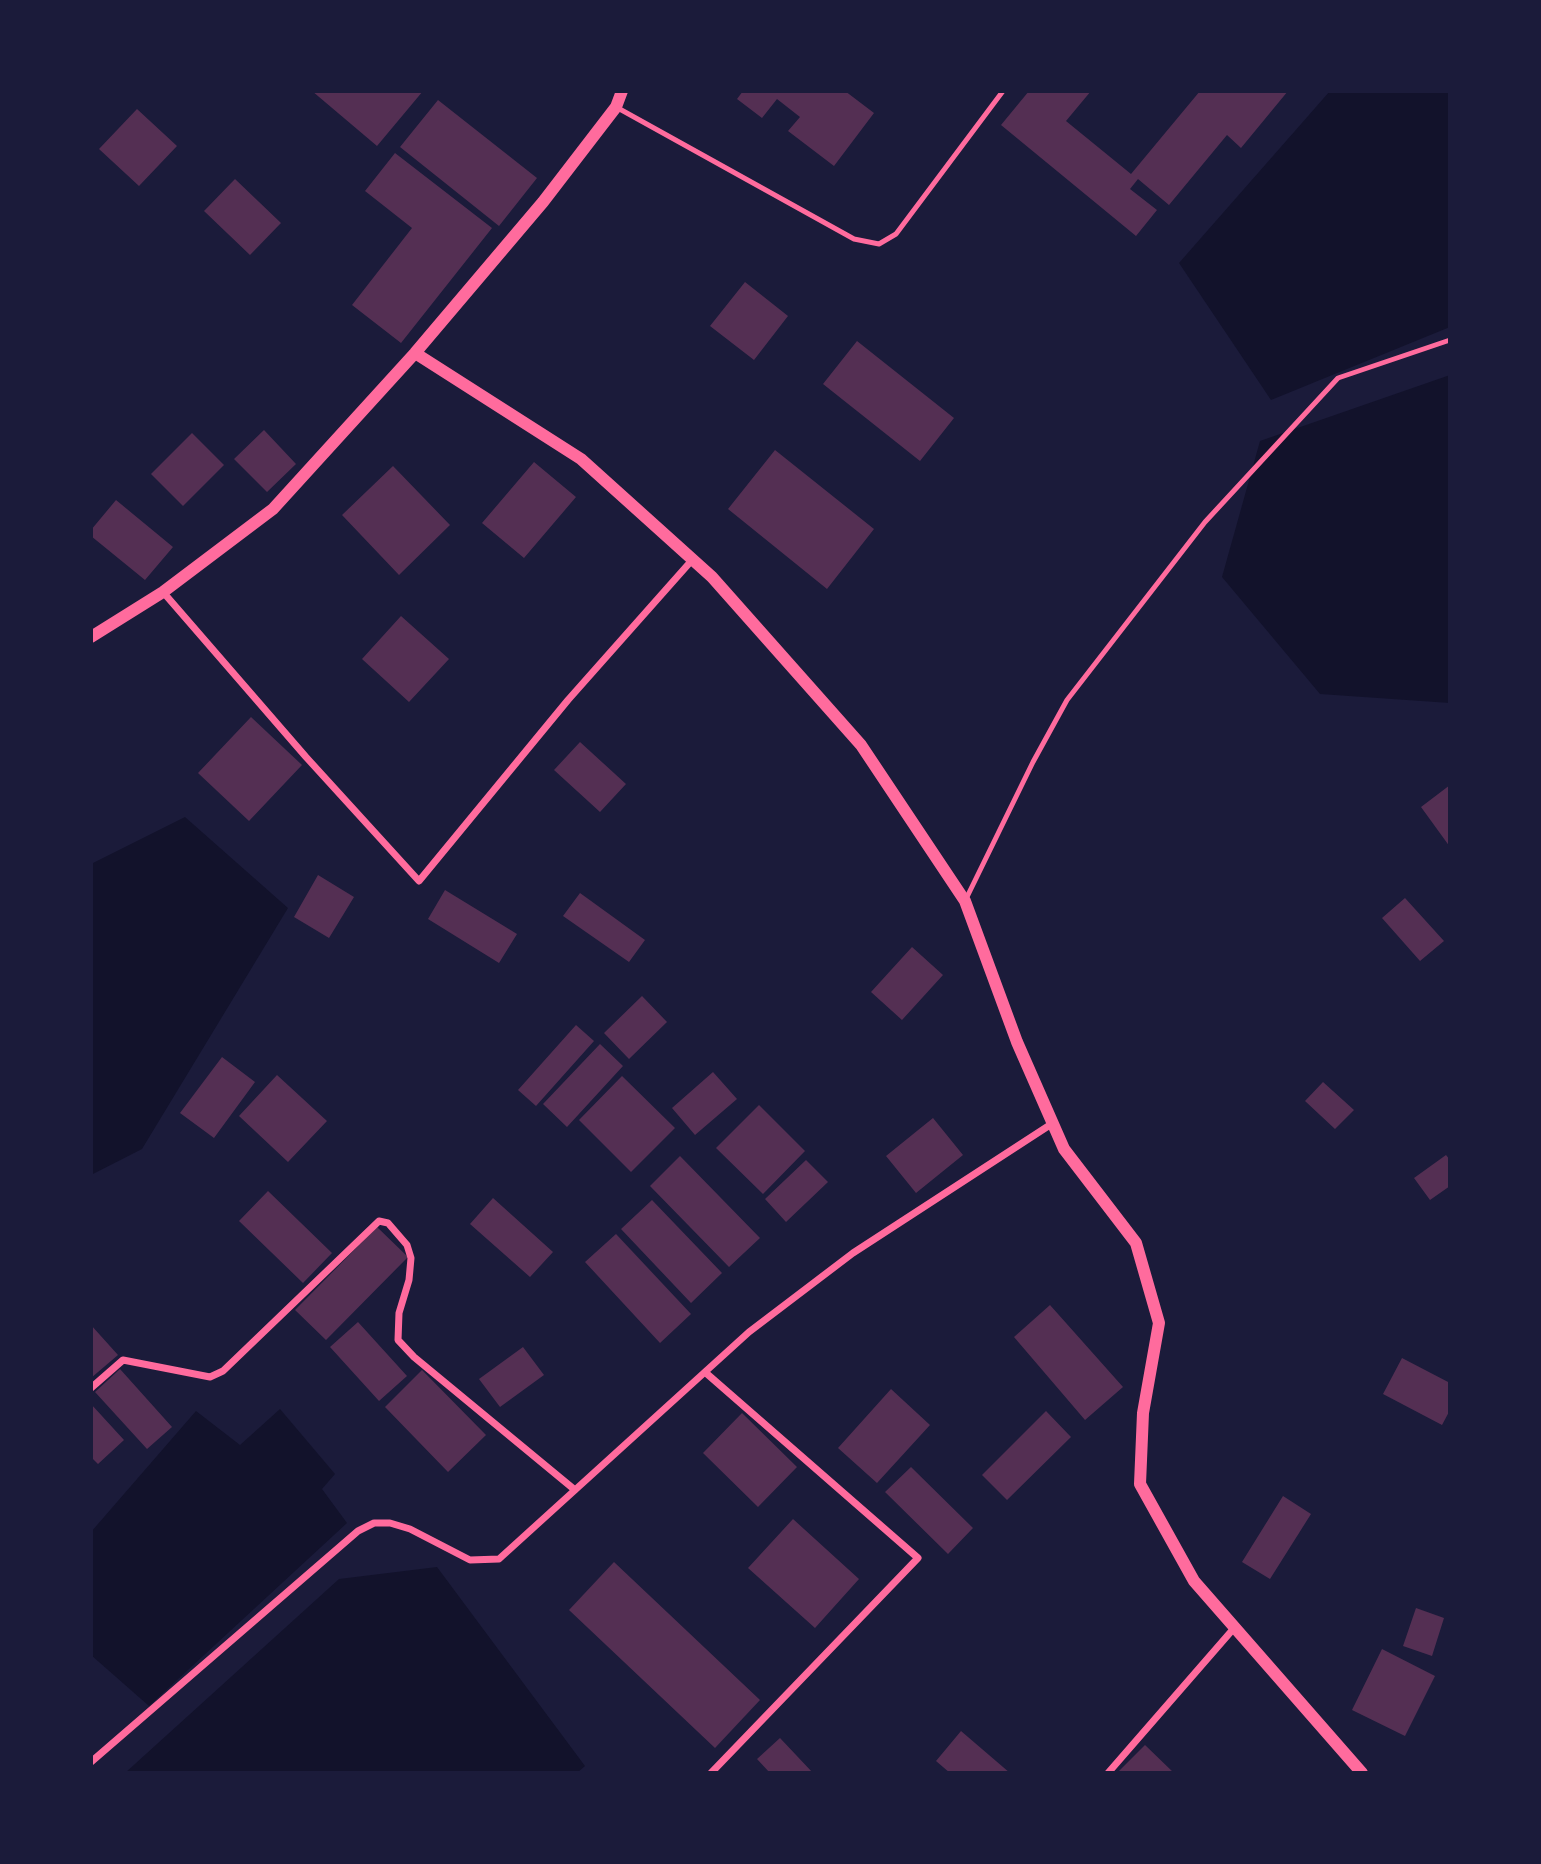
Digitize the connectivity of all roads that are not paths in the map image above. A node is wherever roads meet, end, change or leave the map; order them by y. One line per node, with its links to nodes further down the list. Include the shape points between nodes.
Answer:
1 (622, 91): 3 (street)
2 (1003, 91): 3 (lane, via 896,234 879,244 854,240)
3 (616, 107): 5 (street)
4 (1450, 340): 9 (lane, via 1338,378 1205,522 1067,700)
5 (415, 354): 6 (street, via 581,459); 7 (street, via 273,509)
6 (693, 559): 7 (street, via 568,700 419,881); 9 (street, via 861,745)
7 (163, 592): 8 (street)
8 (91, 637)
9 (965, 901): 10 (street, via 1017,1042)
10 (1053, 1123): 11 (street, via 853,1253 749,1332); 14 (street, via 1065,1149 1136,1243 1159,1323 1143,1413 1140,1484 1194,1581)
11 (706, 1373): 13 (street); 16 (street, via 918,1558)
12 (91, 1388): 13 (street, via 123,1360 210,1377 223,1371 379,1221 388,1223 407,1245 411,1258 398,1340)
13 (575, 1490): 15 (street, via 499,1559 470,1560 390,1523 374,1523 358,1531)
14 (1235, 1627): 17 (street); 18 (street)
15 (91, 1762)
16 (712, 1773)
17 (1108, 1773)
18 (1362, 1773)

